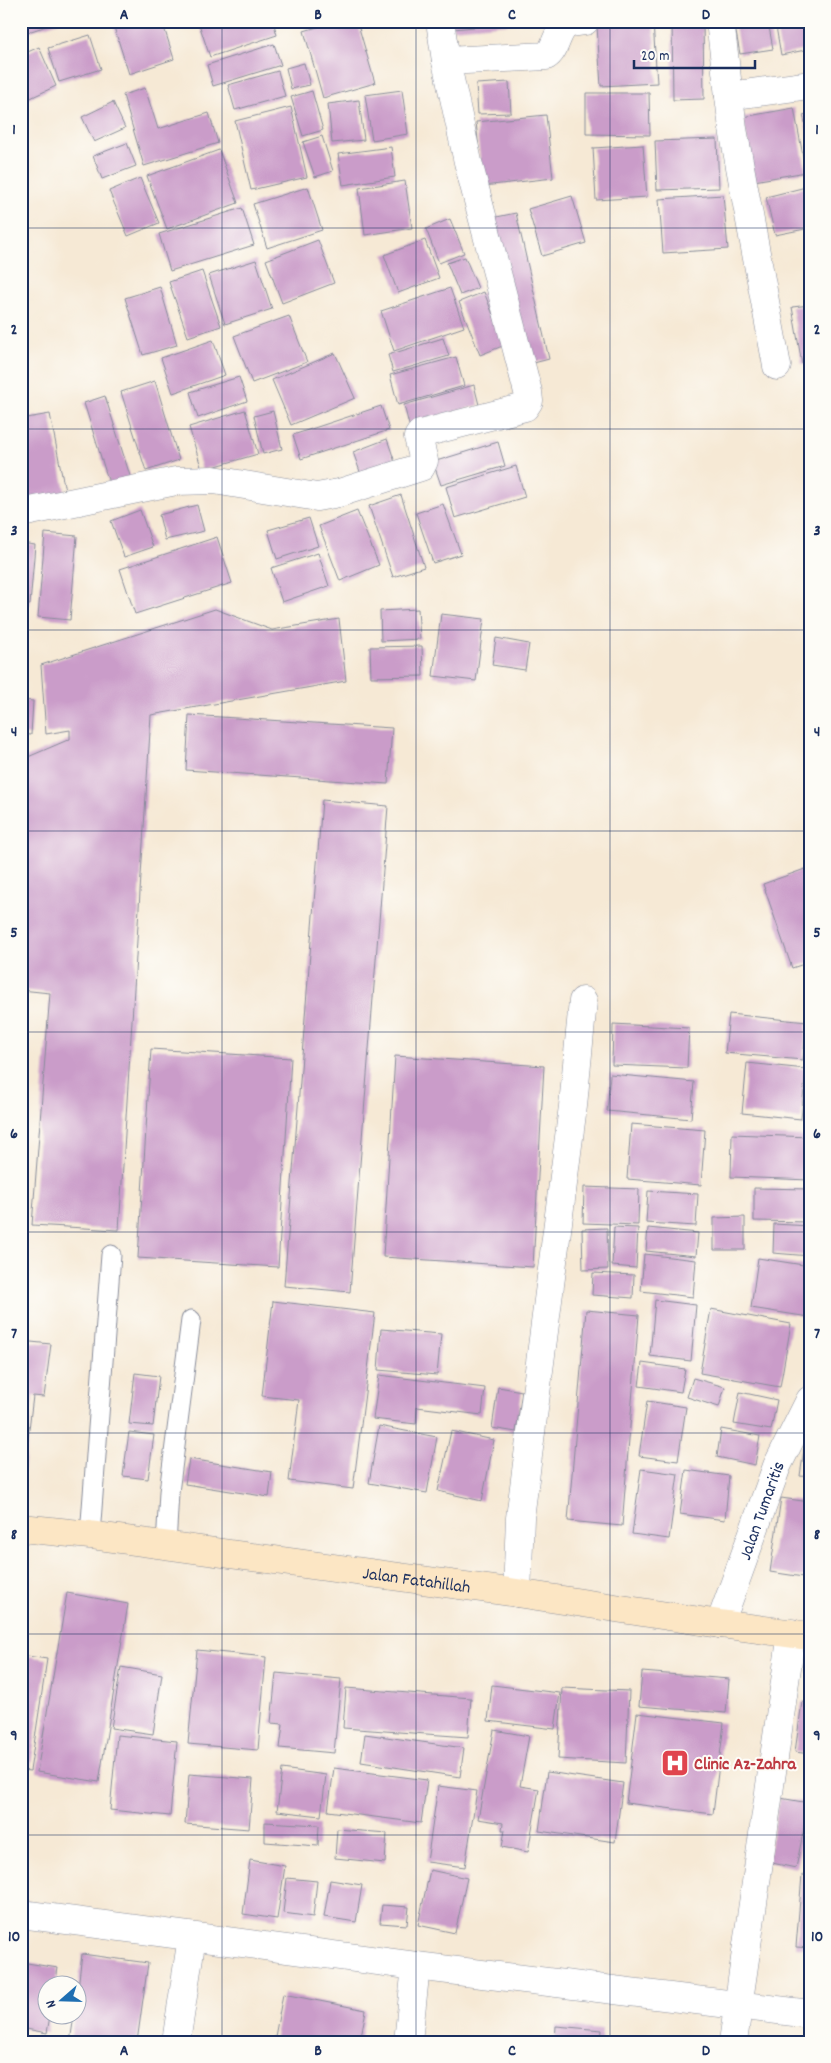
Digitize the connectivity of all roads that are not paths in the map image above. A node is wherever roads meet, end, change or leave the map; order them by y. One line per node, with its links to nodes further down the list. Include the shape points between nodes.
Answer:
1 (440, 21): 4 (street)
2 (585, 21): 4 (street, via 565,26 546,56)
3 (720, 21): 6 (street)
4 (446, 62): 8 (street, via 468,162 528,392 529,401 525,407 420,434 424,461 421,467 327,496 309,496 214,480 176,481)
5 (810, 85): 6 (street)
6 (729, 96): 7 (street)
7 (776, 366)
8 (21, 513)
9 (583, 1000): 16 (street, via 573,1106 520,1518)
10 (111, 1255): 14 (lane)
11 (191, 1320): 15 (lane, via 169,1492)
12 (810, 1400): 17 (street, Jalan Tumaritis, via 777,1466)
13 (21, 1528): 14 (street, Jalan Fatahillah)
14 (90, 1535): 15 (street, Jalan Fatahillah)
15 (166, 1546): 16 (street, Jalan Fatahillah)
16 (517, 1592): 17 (street, Jalan Fatahillah)
17 (720, 1624): 18 (street, Jalan Fatahillah)
18 (801, 1635): 22 (street)
19 (21, 1914): 20 (street)
20 (192, 1936): 21 (street); 24 (street)
21 (416, 1966): 22 (street); 25 (street)
22 (737, 2004): 23 (street); 26 (street)
23 (810, 2014)
24 (176, 2042)
25 (408, 2042)
26 (733, 2042)

